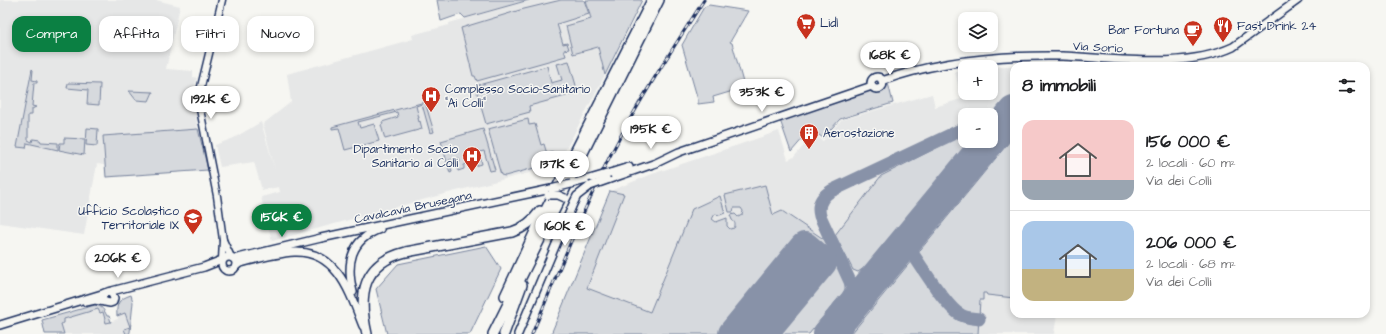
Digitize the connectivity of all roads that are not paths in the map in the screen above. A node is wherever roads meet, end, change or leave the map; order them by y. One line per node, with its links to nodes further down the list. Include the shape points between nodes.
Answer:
1 (222, 0): 12 (street, via 198,99)
2 (652, 0): 6 (highway)
3 (659, 0): 11 (highway)
4 (1298, 0): 5 (main road, Via Sorio, via 1232,47 1220,52 1161,61 1061,56 986,59 926,68 882,81 879,89)
5 (872, 86): 7 (main road, Cavalcavia Brusegana, via 654,159)
6 (569, 164): 23 (highway, via 539,212 522,228 505,234 397,255 379,265 369,277 364,289 362,309); 24 (highway)
7 (608, 177): 8 (main road, Cavalcavia Brusegana, bridge, via 593,178); 9 (main road, Cavalcavia Brusegana, bridge, via 577,196)
8 (550, 192): 9 (main road, Cavalcavia Brusegana, bridge, via 565,198); 10 (main road, Cavalcavia Brusegana, via 525,199 510,198)
9 (570, 210): 27 (main road, Cavalcavia Brusegana)
10 (424, 216): 13 (main road, Cavalcavia Brusegana, via 243,257); 21 (main road, via 375,231 365,237 356,248 349,268)
11 (542, 234): 25 (highway); 26 (highway)
12 (223, 240): 13 (street); 14 (street)
13 (232, 257): 14 (main road, via 228,256); 15 (main road)
14 (222, 263): 15 (main road, via 229,271); 16 (main road)
15 (236, 266): 21 (main road, via 294,252 310,253 320,257 345,282)
16 (132, 286): 17 (main road); 18 (main road)
17 (106, 292): 18 (main road); 19 (main road, via 102,298); 20 (main road)
18 (114, 298): 19 (main road, via 110,304)
19 (104, 302): 20 (main road, via 95,300)
20 (64, 306): 22 (main road)
21 (358, 313): 23 (main road)
22 (0, 325)
23 (366, 334)
24 (487, 334)
25 (493, 334)
26 (504, 334)
27 (518, 334)

